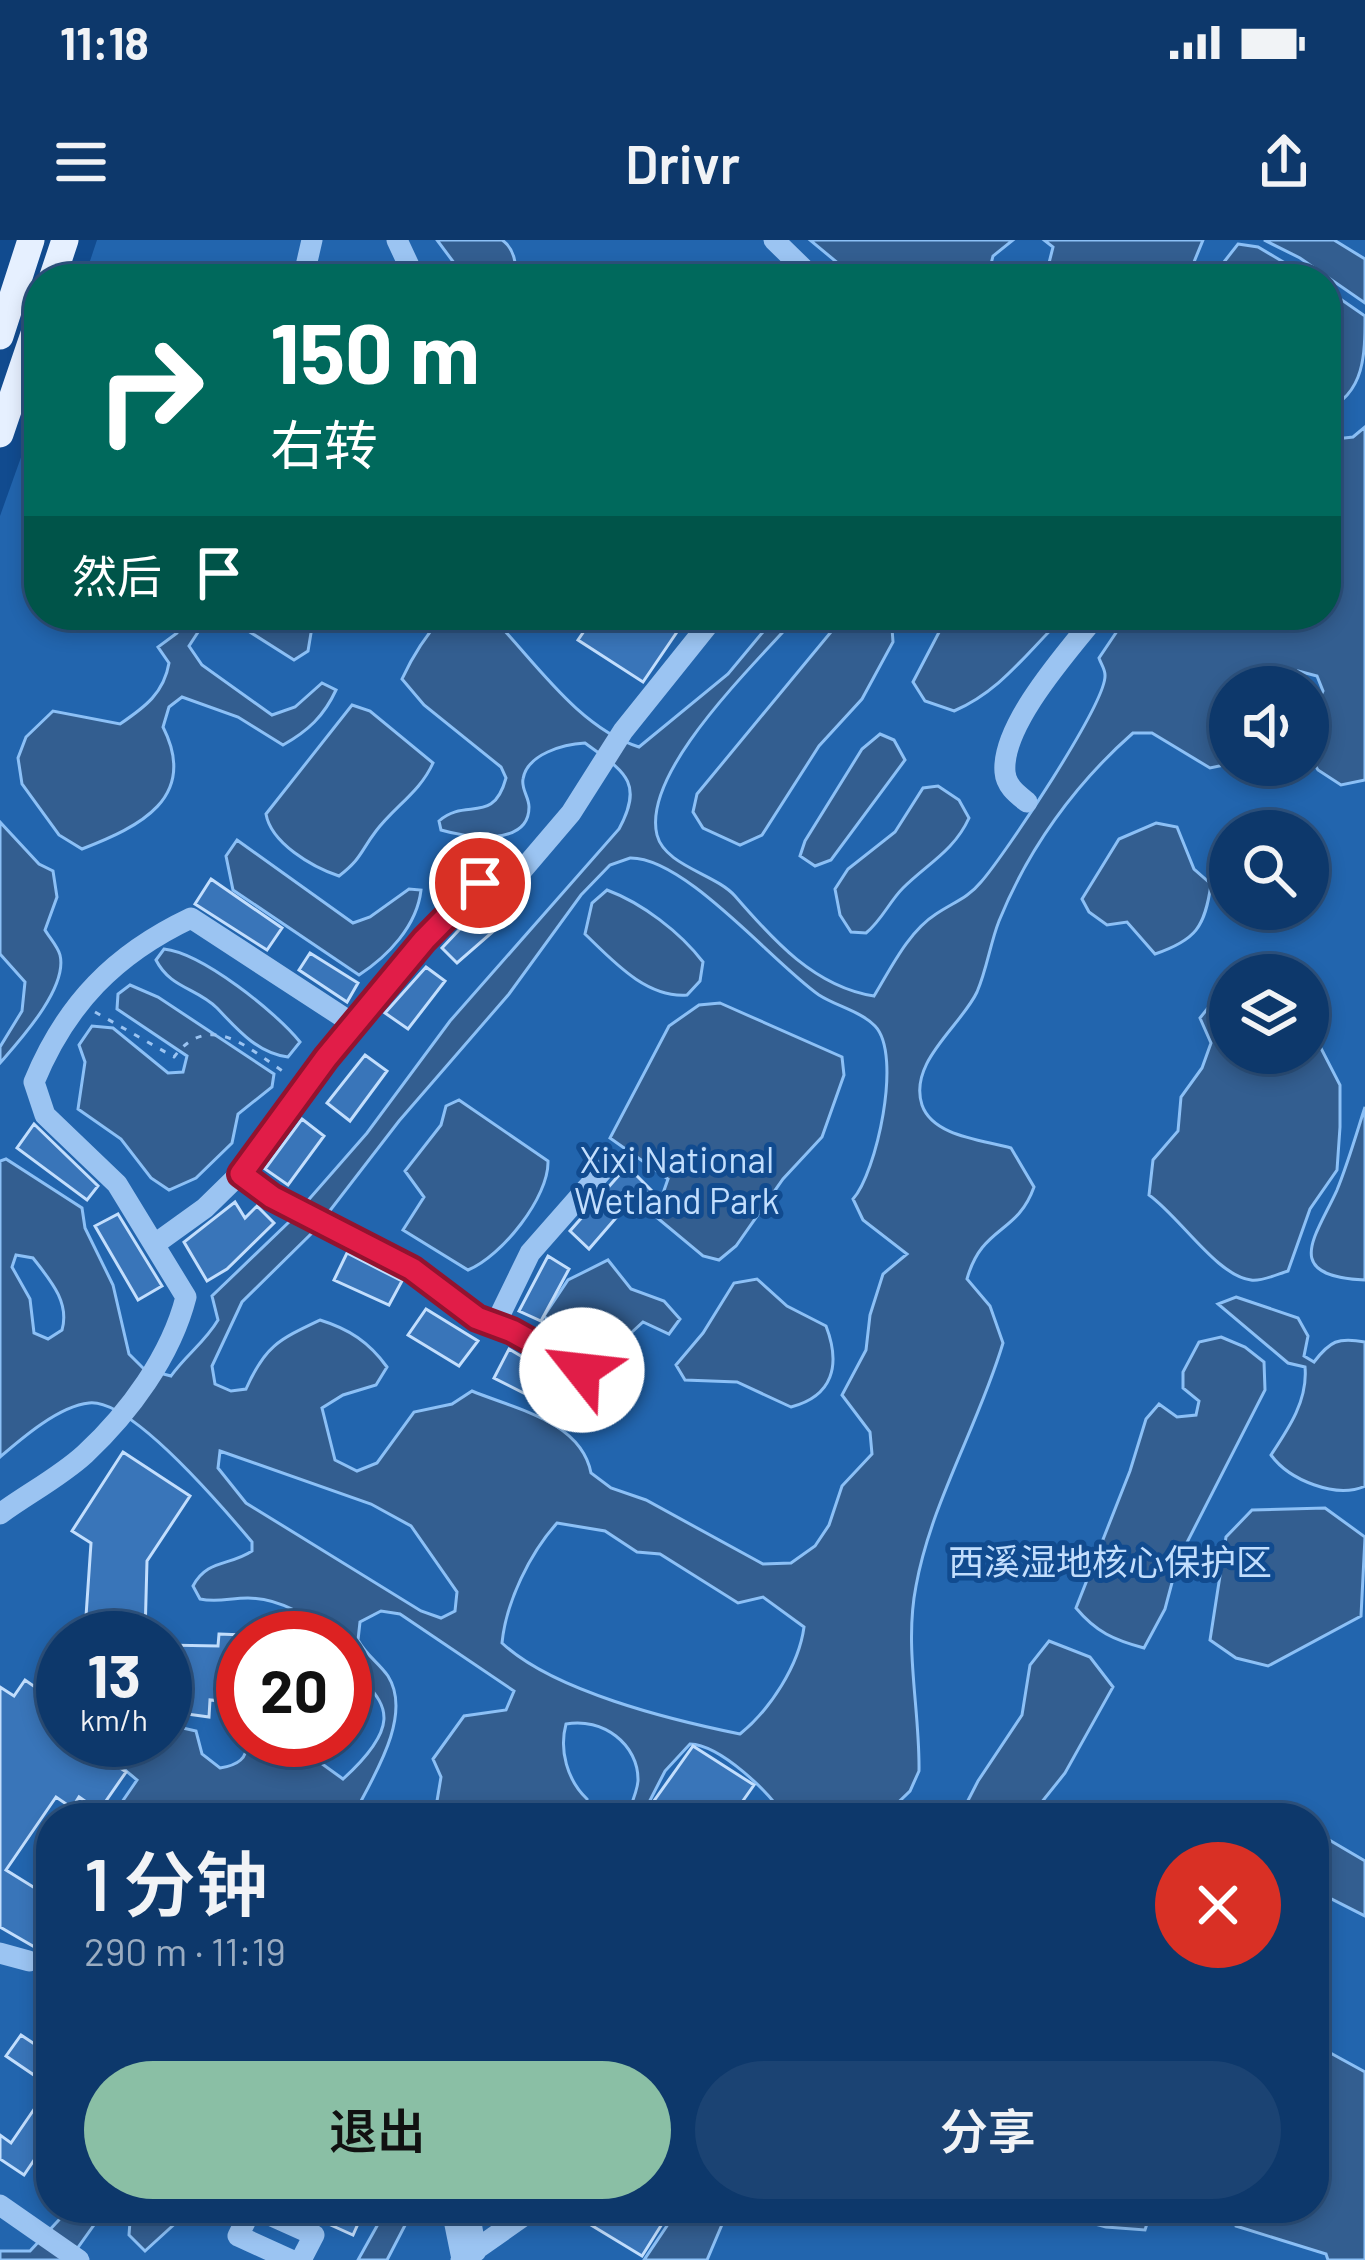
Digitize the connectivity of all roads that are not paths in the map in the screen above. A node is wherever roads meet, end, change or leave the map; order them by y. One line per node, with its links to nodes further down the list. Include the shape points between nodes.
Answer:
1 (31, 240): 4 (main road)
2 (773, 240): 3 (street)
3 (798, 264)
4 (0, 336)
5 (24, 363): 6 (main road)
6 (0, 434)
7 (704, 630): 11 (street, via 623,731 571,813)
8 (1085, 630): 9 (street, via 1017,730 1004,769 1009,787)
9 (1027, 802)
10 (480, 883): 12 (street)
11 (490, 908)
12 (355, 1025): 14 (street); 15 (street, via 191,918 95,980 34,1082 45,1115 117,1184)
13 (604, 1170): 16 (street, via 530,1253)
14 (241, 1174): 15 (street); 16 (street)
15 (155, 1244): 18 (street, via 186,1297 168,1351 84,1456)
16 (495, 1325): 17 (street)
17 (582, 1370)
18 (0, 1514)
19 (0, 1953): 20 (street)
20 (28, 1961)
21 (0, 2205): 27 (street)
22 (245, 2223): 26 (street, via 238,2236)
23 (287, 2223): 28 (street, via 314,2235)
24 (513, 2223): 25 (street)
25 (466, 2256)
26 (278, 2257)
27 (79, 2260)
28 (301, 2260)

